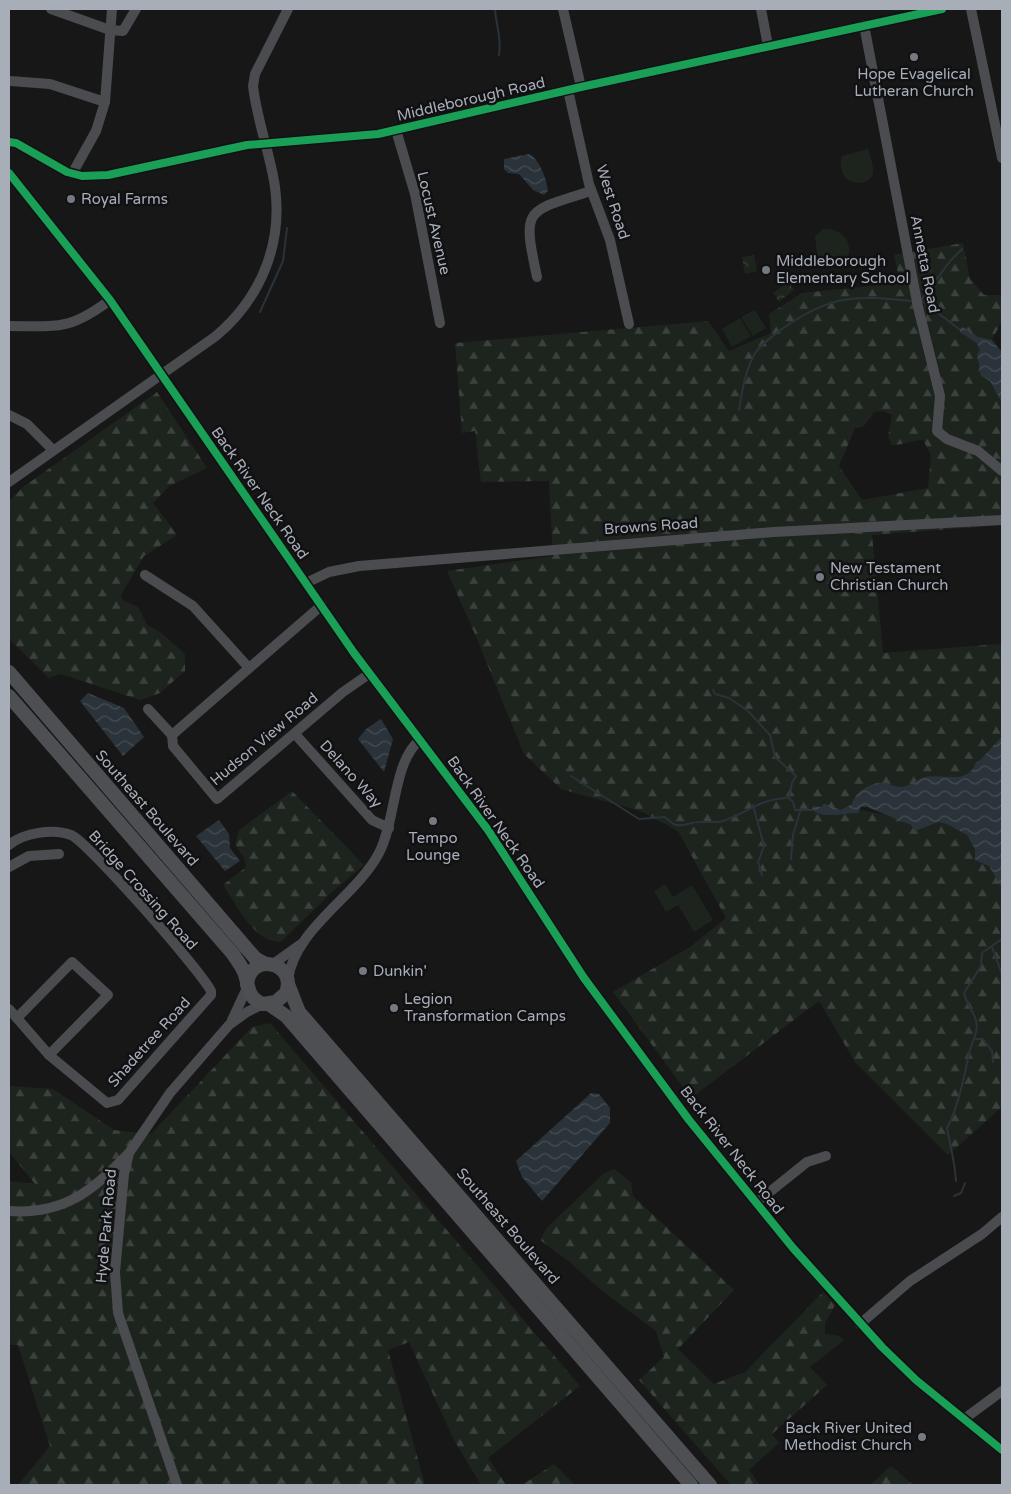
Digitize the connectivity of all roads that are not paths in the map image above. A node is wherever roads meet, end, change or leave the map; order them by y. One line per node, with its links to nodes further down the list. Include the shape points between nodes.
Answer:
1 (52, 9): 11 (street)
2 (112, 9): 11 (street)
3 (136, 9): 11 (street, via 123,31)
4 (288, 9): 19 (street, via 255,74 254,98)
5 (563, 9): 14 (street)
6 (761, 9): 12 (street)
7 (942, 9): 9 (street, Middleborough Road)
8 (971, 9): 20 (street)
9 (915, 12): 10 (street, Middleborough Road)
10 (864, 25): 12 (street, Middleborough Road); 34 (street, Annetta Road, via 918,307 940,396 937,431 947,440 978,452)
11 (110, 30): 16 (street)
12 (768, 46): 14 (street, Middleborough Road)
13 (10, 81): 16 (street, via 50,84)
14 (582, 87): 15 (street, Middleborough Road)
15 (568, 90): 17 (street, Middleborough Road); 24 (street, West Road)
16 (105, 102): 22 (street, via 96,131)
17 (396, 130): 19 (street, Middleborough Road, via 362,136); 28 (street, Locust Avenue, via 414,194)
18 (11, 141): 22 (street, Middleborough Road)
19 (265, 143): 22 (street, Middleborough Road, via 115,174); 31 (street, via 276,207 274,242 262,278 247,305 227,327)
20 (1002, 158)
21 (9, 173): 23 (street, Back River Neck Road)
22 (72, 174)
23 (18, 187): 25 (street); 27 (street, Back River Neck Road)
24 (591, 191): 26 (street, via 543,207 532,216 528,231); 29 (street, West Road, via 610,240)
25 (9, 193)
26 (537, 277)
27 (110, 300): 30 (street, via 76,323); 31 (street, Back River Neck Road)
28 (440, 323)
29 (629, 324)
30 (9, 326)
31 (161, 374): 33 (street); 38 (street, Back River Neck Road)
32 (9, 416): 33 (street, via 27,424)
33 (52, 449): 35 (street)
34 (1002, 471)
35 (9, 482)
36 (1002, 520): 38 (street, Browns Road, via 774,532 359,566 329,572)
37 (145, 575): 40 (street, via 193,606)
38 (306, 584): 39 (street, Back River Neck Road)
39 (322, 605): 40 (street); 42 (street, Back River Neck Road)
40 (248, 668): 46 (street)
41 (9, 672): 53 (main road, Southeast Boulevard, via 255,958)
42 (369, 674): 45 (street, Hudson View Road); 47 (street, Back River Neck Road)
43 (9, 696): 55 (main road, Southeast Boulevard, via 233,954 244,972)
44 (148, 709): 46 (street, Hudson View Road)
45 (295, 734): 46 (street, Hudson View Road, via 217,799 173,746); 48 (street, Delano Way, via 372,820)
46 (172, 735)
47 (420, 740): 48 (street, via 405,757); 64 (street, Back River Neck Road, via 499,846 584,978 689,1120)
48 (389, 828): 52 (street, via 373,864)
49 (9, 845): 56 (street, Bridge Crossing Road, via 20,838 43,833 59,833 77,839 177,949 208,986)
50 (59, 854): 51 (street, via 29,856)
51 (10, 862)
52 (304, 942): 53 (street); 54 (street, via 290,968)
53 (269, 964): 54 (main road, via 282,968); 55 (main road, via 256,967 250,973)
54 (288, 982): 57 (main road, via 286,994); 73 (main road, Southeast Boulevard, via 299,1012)
55 (247, 987): 57 (main road, via 256,1001); 60 (street, Hyde Park Road)
56 (211, 995): 61 (street, Shadetree Road, via 118,1100 107,1103)
57 (267, 1005): 60 (street, Hyde Park Road, via 247,1012); 72 (main road, Southeast Boulevard, via 286,1016)
58 (9, 1009): 59 (street)
59 (16, 1018): 61 (street); 61 (street, via 72,962 108,995)
60 (229, 1025): 62 (street, Hyde Park Road, via 170,1093)
61 (49, 1055)
62 (129, 1153): 65 (street, via 92,1188 71,1201 37,1211); 71 (street, Hyde Park Road, via 124,1174 115,1272 116,1302 124,1334)
63 (826, 1156): 64 (street, via 807,1162)
64 (756, 1203): 67 (street, Back River Neck Road)
65 (9, 1211)
66 (1002, 1217): 67 (street, via 982,1234 910,1281)
67 (860, 1324): 69 (street, Back River Neck Road, via 916,1380)
68 (1002, 1391): 69 (street)
69 (964, 1419): 70 (street, Back River Neck Road)
70 (1002, 1450)
71 (177, 1485)
72 (690, 1485)
73 (710, 1485)

